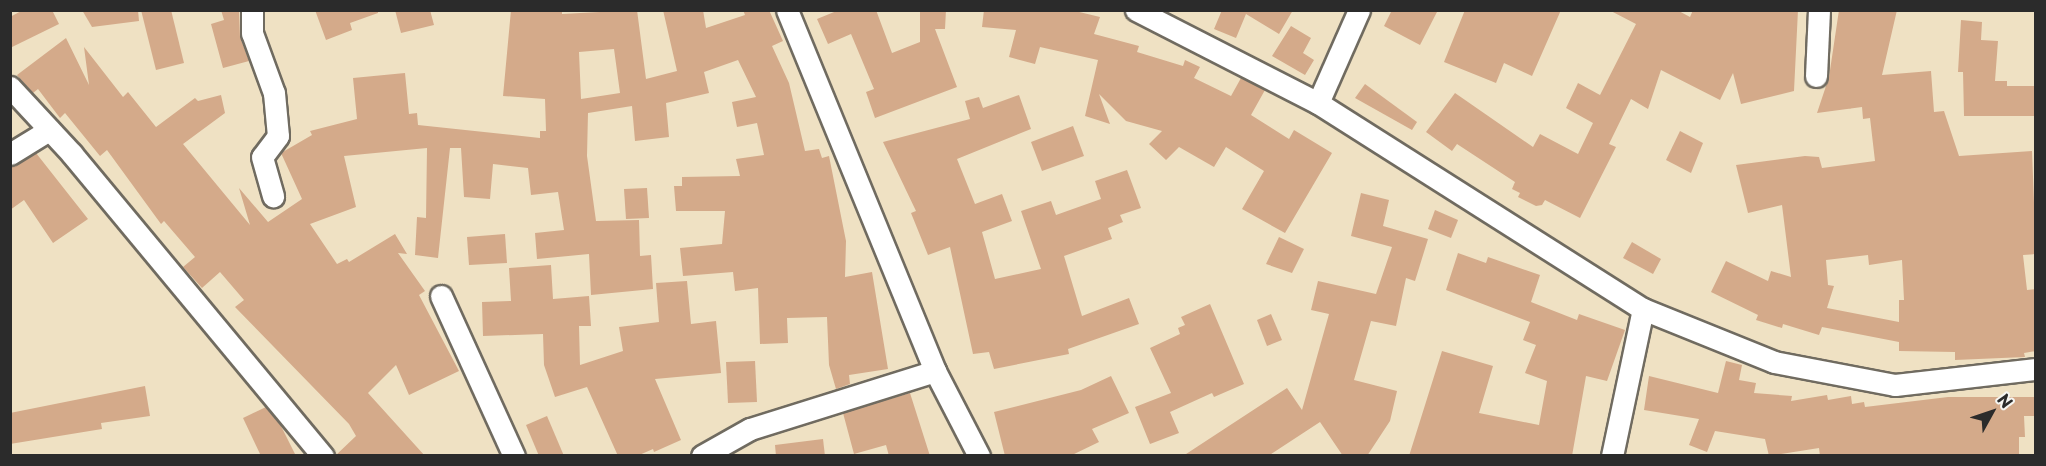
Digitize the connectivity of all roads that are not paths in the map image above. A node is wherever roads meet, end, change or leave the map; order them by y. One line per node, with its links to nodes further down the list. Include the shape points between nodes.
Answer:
1 (252, 10): 11 (street, via 252,33 274,93 278,136 262,157)
2 (787, 10): 15 (street)
3 (1136, 10): 8 (street)
4 (1359, 10): 8 (street)
5 (1819, 10): 6 (street)
6 (1816, 76)
7 (10, 87): 9 (street)
8 (1318, 102): 13 (street)
9 (49, 130): 10 (street); 16 (street)
10 (10, 154)
11 (273, 196)
12 (441, 296): 17 (street)
13 (1643, 309): 14 (street, via 1774,362 1895,385); 20 (street)
14 (2036, 369)
15 (935, 371): 18 (street, via 750,429); 19 (street)
16 (323, 456)
17 (514, 456)
18 (702, 456)
19 (979, 456)
20 (1612, 456)

